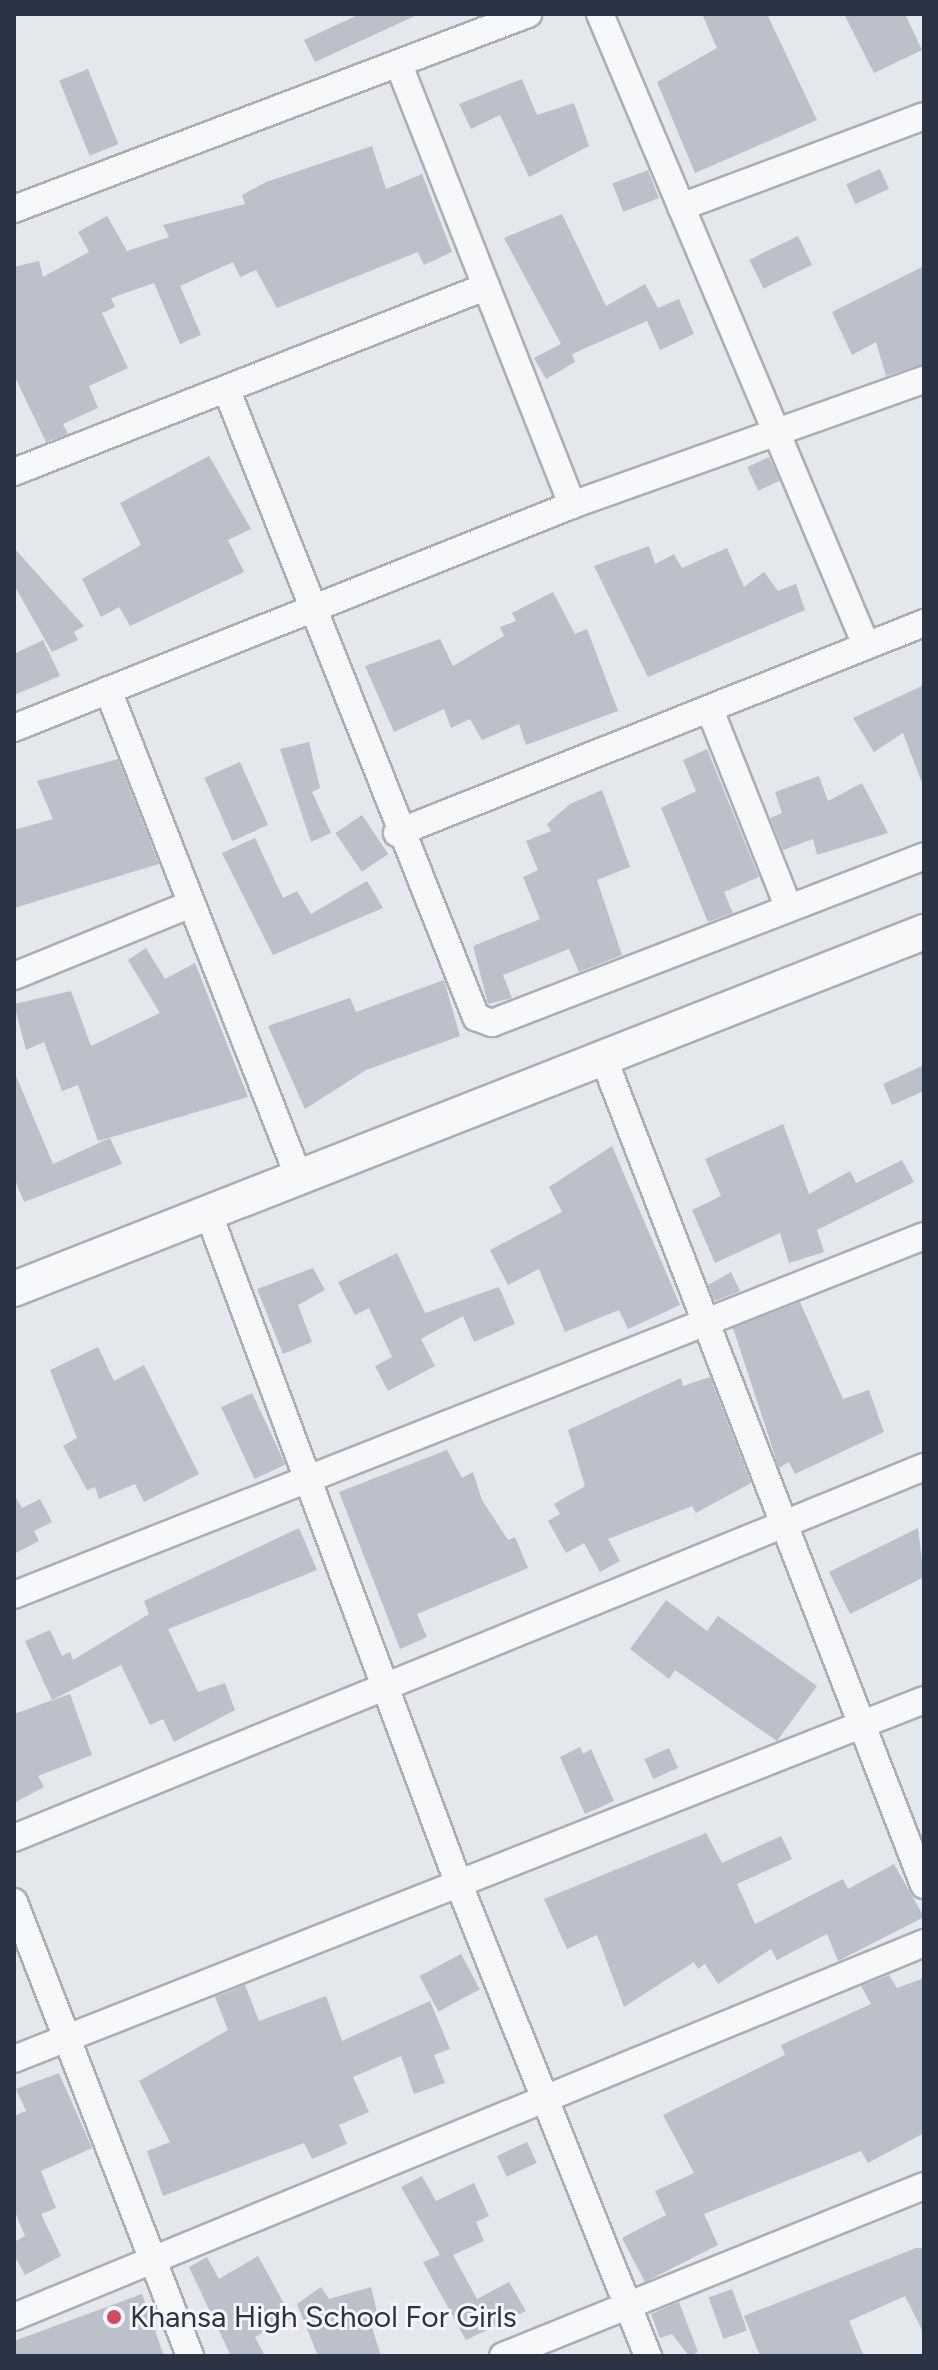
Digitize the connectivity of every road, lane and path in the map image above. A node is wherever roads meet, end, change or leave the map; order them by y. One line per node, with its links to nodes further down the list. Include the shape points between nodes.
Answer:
1 (528, 14): 3 (street)
2 (600, 14): 5 (street)
3 (399, 65): 6 (street); 7 (street)
4 (924, 116): 5 (street)
5 (681, 207): 10 (street)
6 (14, 209)
7 (485, 287): 9 (street); 12 (street)
8 (924, 380): 10 (street)
9 (227, 391): 11 (street); 13 (street)
10 (774, 432): 12 (street); 15 (street)
11 (16, 465)
12 (572, 505): 13 (street)
13 (309, 611): 16 (street); 19 (street)
14 (924, 623): 15 (street)
15 (866, 645): 17 (street)
16 (108, 690): 18 (street); 21 (street)
17 (710, 710): 19 (street); 22 (street)
18 (14, 728)
19 (397, 833): 22 (street, via 464,997 476,1017 492,1023)
20 (924, 856): 22 (street)
21 (189, 905): 24 (street); 26 (street)
22 (788, 906)
23 (924, 932): 25 (street)
24 (14, 976)
25 (603, 1057): 26 (street); 30 (street)
26 (298, 1175): 27 (street)
27 (208, 1212): 29 (street); 32 (street)
28 (924, 1236): 30 (street)
29 (14, 1289)
30 (706, 1326): 32 (street); 33 (street)
31 (924, 1467): 33 (street)
32 (312, 1481): 34 (street); 35 (street)
33 (786, 1525): 35 (street); 37 (street)
34 (14, 1595)
35 (390, 1691): 38 (street); 39 (street)
36 (924, 1700): 37 (street)
37 (858, 1726): 39 (street); 40 (street)
38 (14, 1838)
39 (458, 1882): 43 (street); 45 (street)
40 (924, 1885)
41 (14, 1902): 43 (street)
42 (924, 1943): 45 (street)
43 (62, 2037): 44 (street); 47 (street)
44 (14, 2059)
45 (546, 2100): 47 (street); 48 (street)
46 (924, 2186): 48 (street)
47 (152, 2258): 49 (street); 50 (street)
48 (631, 2307): 51 (street); 52 (street)
49 (14, 2317)
50 (190, 2356)
51 (503, 2356)
52 (648, 2356)

